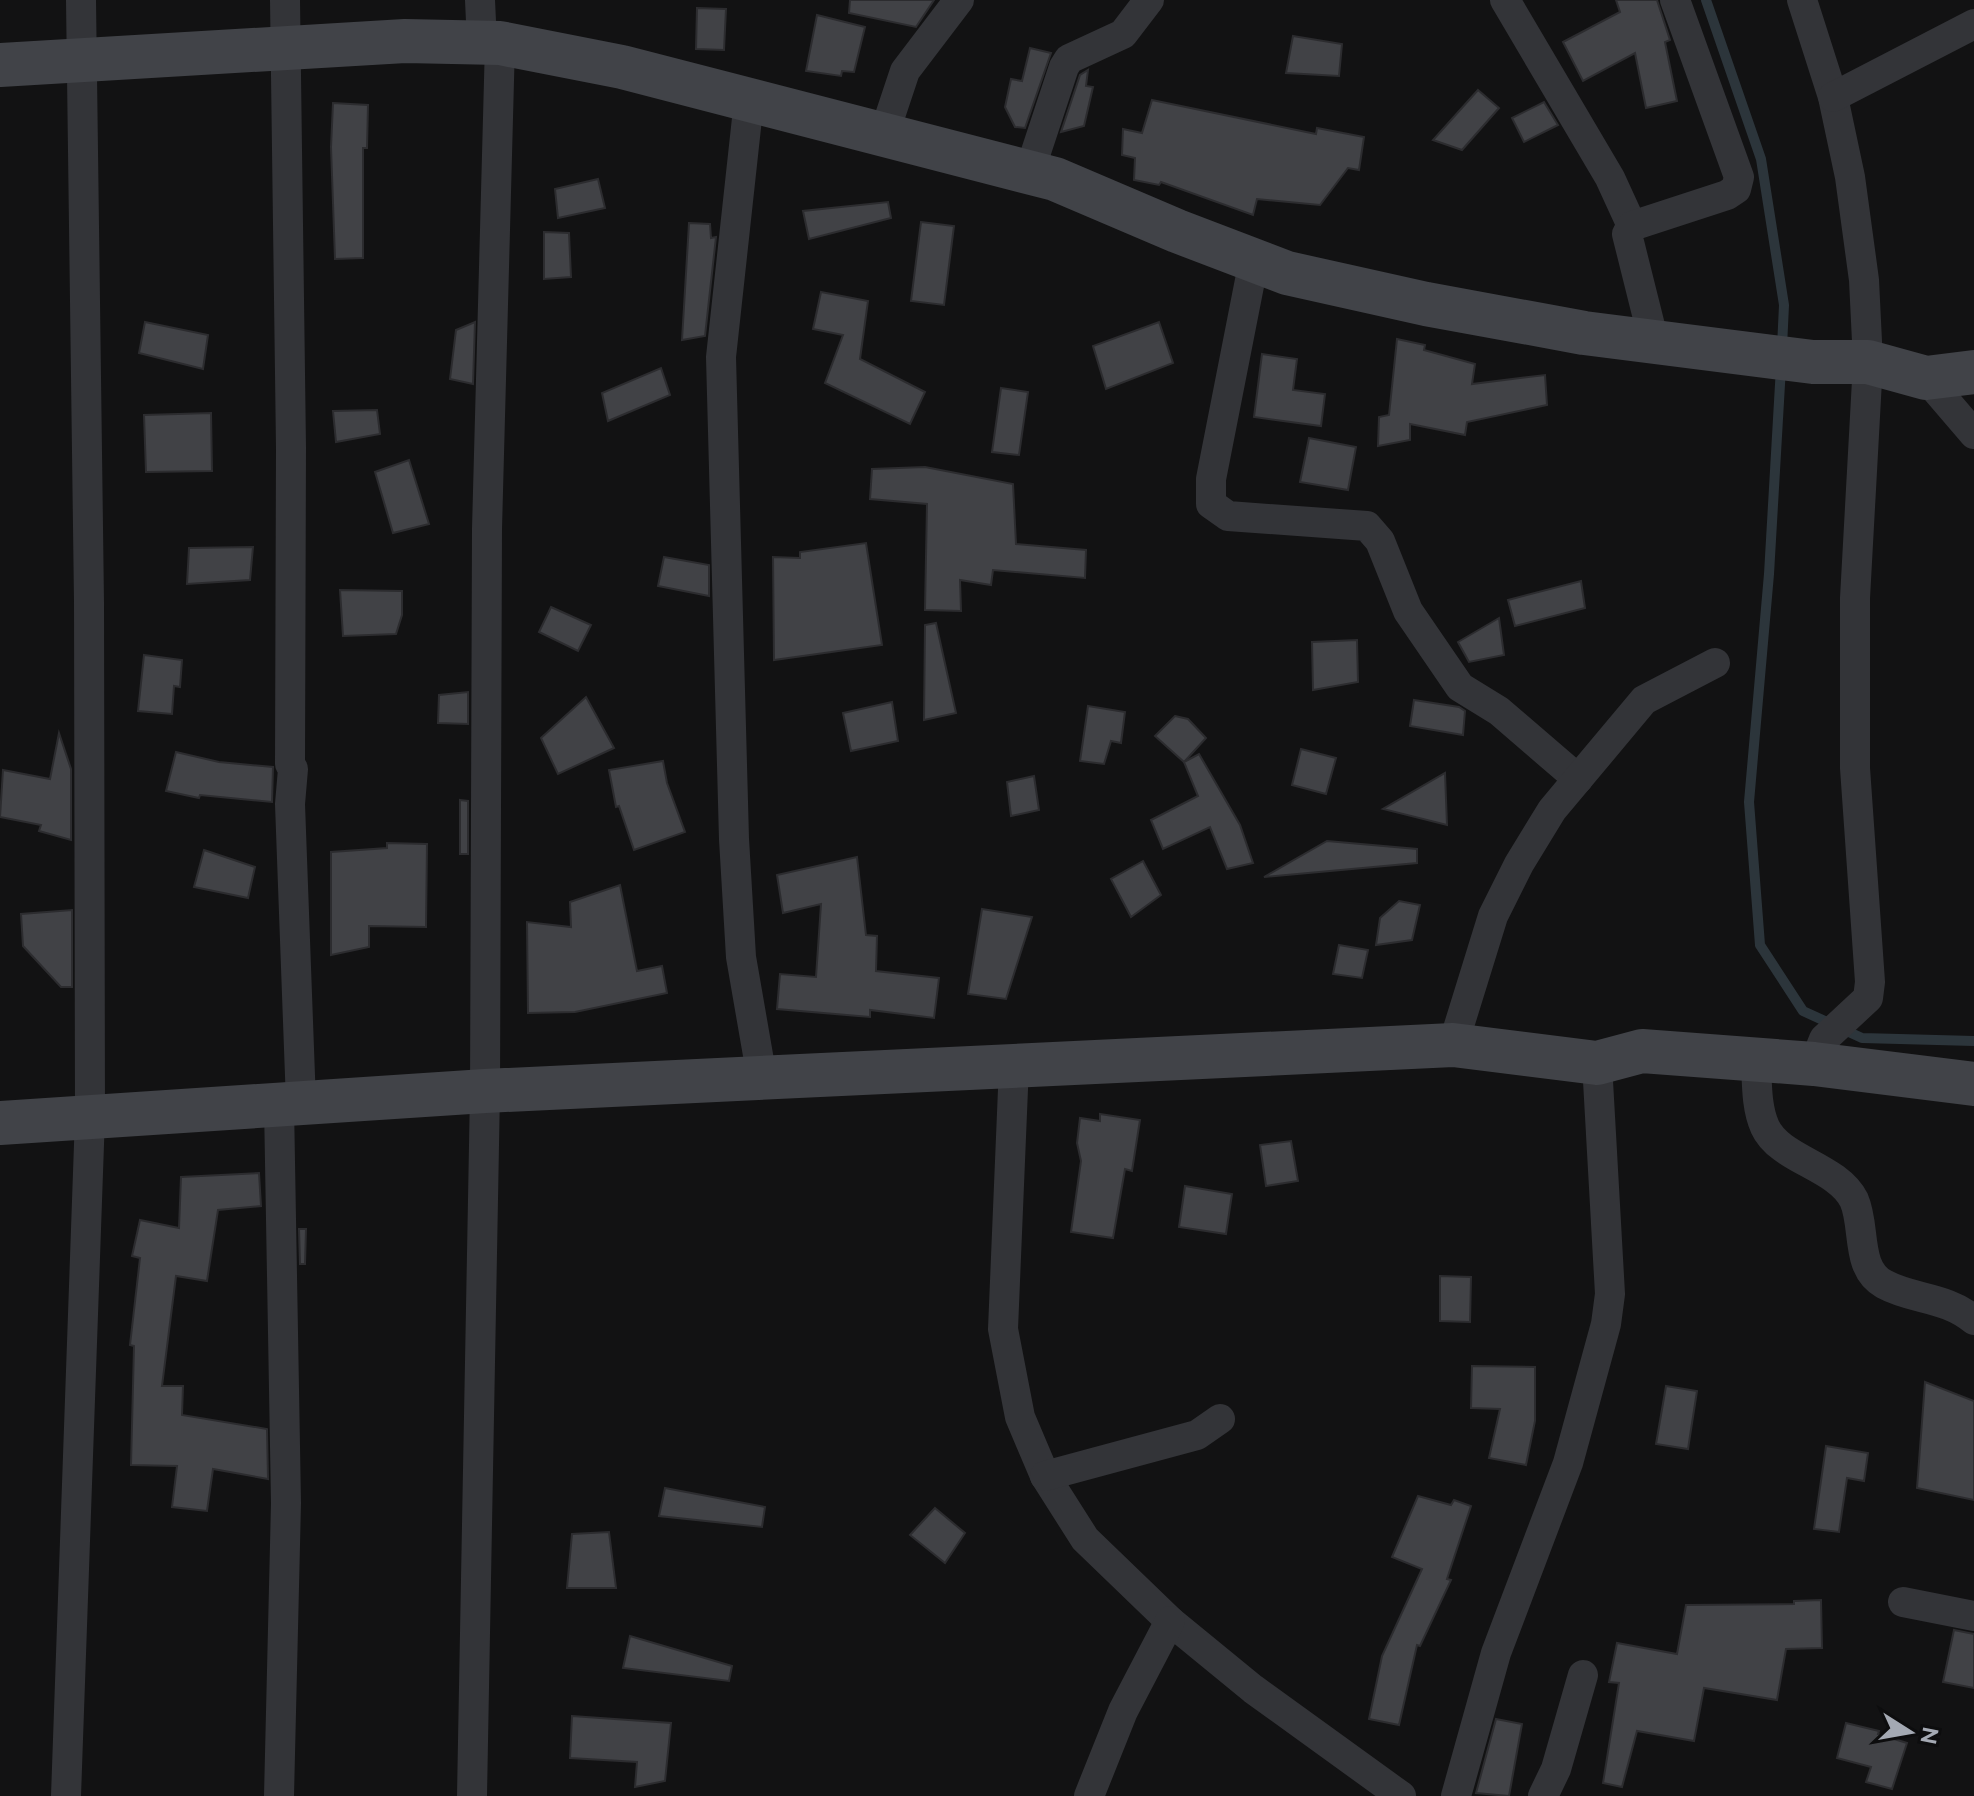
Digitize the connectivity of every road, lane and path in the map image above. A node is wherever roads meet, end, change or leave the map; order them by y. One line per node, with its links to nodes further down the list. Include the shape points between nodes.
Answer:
1 (81, 0): 12 (street)
2 (285, 0): 11 (street)
3 (480, 0): 10 (street)
4 (959, 0): 16 (street, via 905,71)
5 (1149, 0): 17 (street, via 1123,34 1069,59)
6 (1505, 0): 18 (street, via 1610,178)
7 (1675, 0): 18 (street, via 1739,177 1736,189 1727,195)
8 (1802, 0): 14 (street)
9 (1974, 24): 14 (street)
10 (491, 43): 11 (street, via 405,41); 15 (street, via 622,67); 34 (street)
11 (285, 48): 12 (street); 35 (street, via 293,769)
12 (80, 59): 13 (street); 36 (street)
13 (0, 65)
14 (1833, 97): 21 (street, via 1864,280)
15 (749, 100): 16 (street); 32 (street, via 721,357 735,853 741,957)
16 (884, 134): 17 (street)
17 (1029, 173): 19 (street)
18 (1632, 226): 20 (street, via 1627,234)
19 (1254, 260): 20 (street, via 1287,273 1426,304); 26 (street, via 1211,479 1211,504 1228,516 1367,526 1380,541 1408,611 1460,687 1499,711)
20 (1654, 342): 21 (street, via 1813,362)
21 (1868, 362): 23 (street); 28 (street, via 1855,598 1855,768 1870,982 1868,998)
22 (1974, 372): 23 (street)
23 (1926, 378): 24 (street)
24 (1974, 434)
25 (1715, 663): 26 (street, via 1644,700)
26 (1578, 779): 27 (street, via 1552,810 1493,916)
27 (1453, 1045): 30 (street); 31 (street)
28 (1819, 1052): 29 (street); 33 (street)
29 (1756, 1060): 30 (street, via 1642,1051); 38 (street, via 1766,1130 1838,1181 1853,1198 1871,1272 1883,1283 1949,1304)
30 (1597, 1063): 50 (street, via 1610,1294 1606,1324 1568,1463 1496,1653)
31 (1014, 1065): 32 (street); 40 (street, via 1003,1329 1020,1417)
32 (762, 1078): 34 (street)
33 (1974, 1084)
34 (485, 1091): 35 (street); 47 (street)
35 (290, 1104): 36 (street); 46 (street)
36 (90, 1116): 37 (street); 45 (street)
37 (0, 1123)
38 (1974, 1320)
39 (1220, 1419): 40 (street, via 1183,1440)
40 (1045, 1476): 43 (street, via 1085,1539)
41 (1903, 1602): 42 (street)
42 (1974, 1616)
43 (1170, 1621): 48 (street, via 1123,1711); 49 (street, via 1253,1689)
44 (1583, 1675): 51 (street)
45 (66, 1796)
46 (279, 1796)
47 (472, 1796)
48 (1089, 1796)
49 (1401, 1796)
50 (1456, 1796)
51 (1543, 1796)

